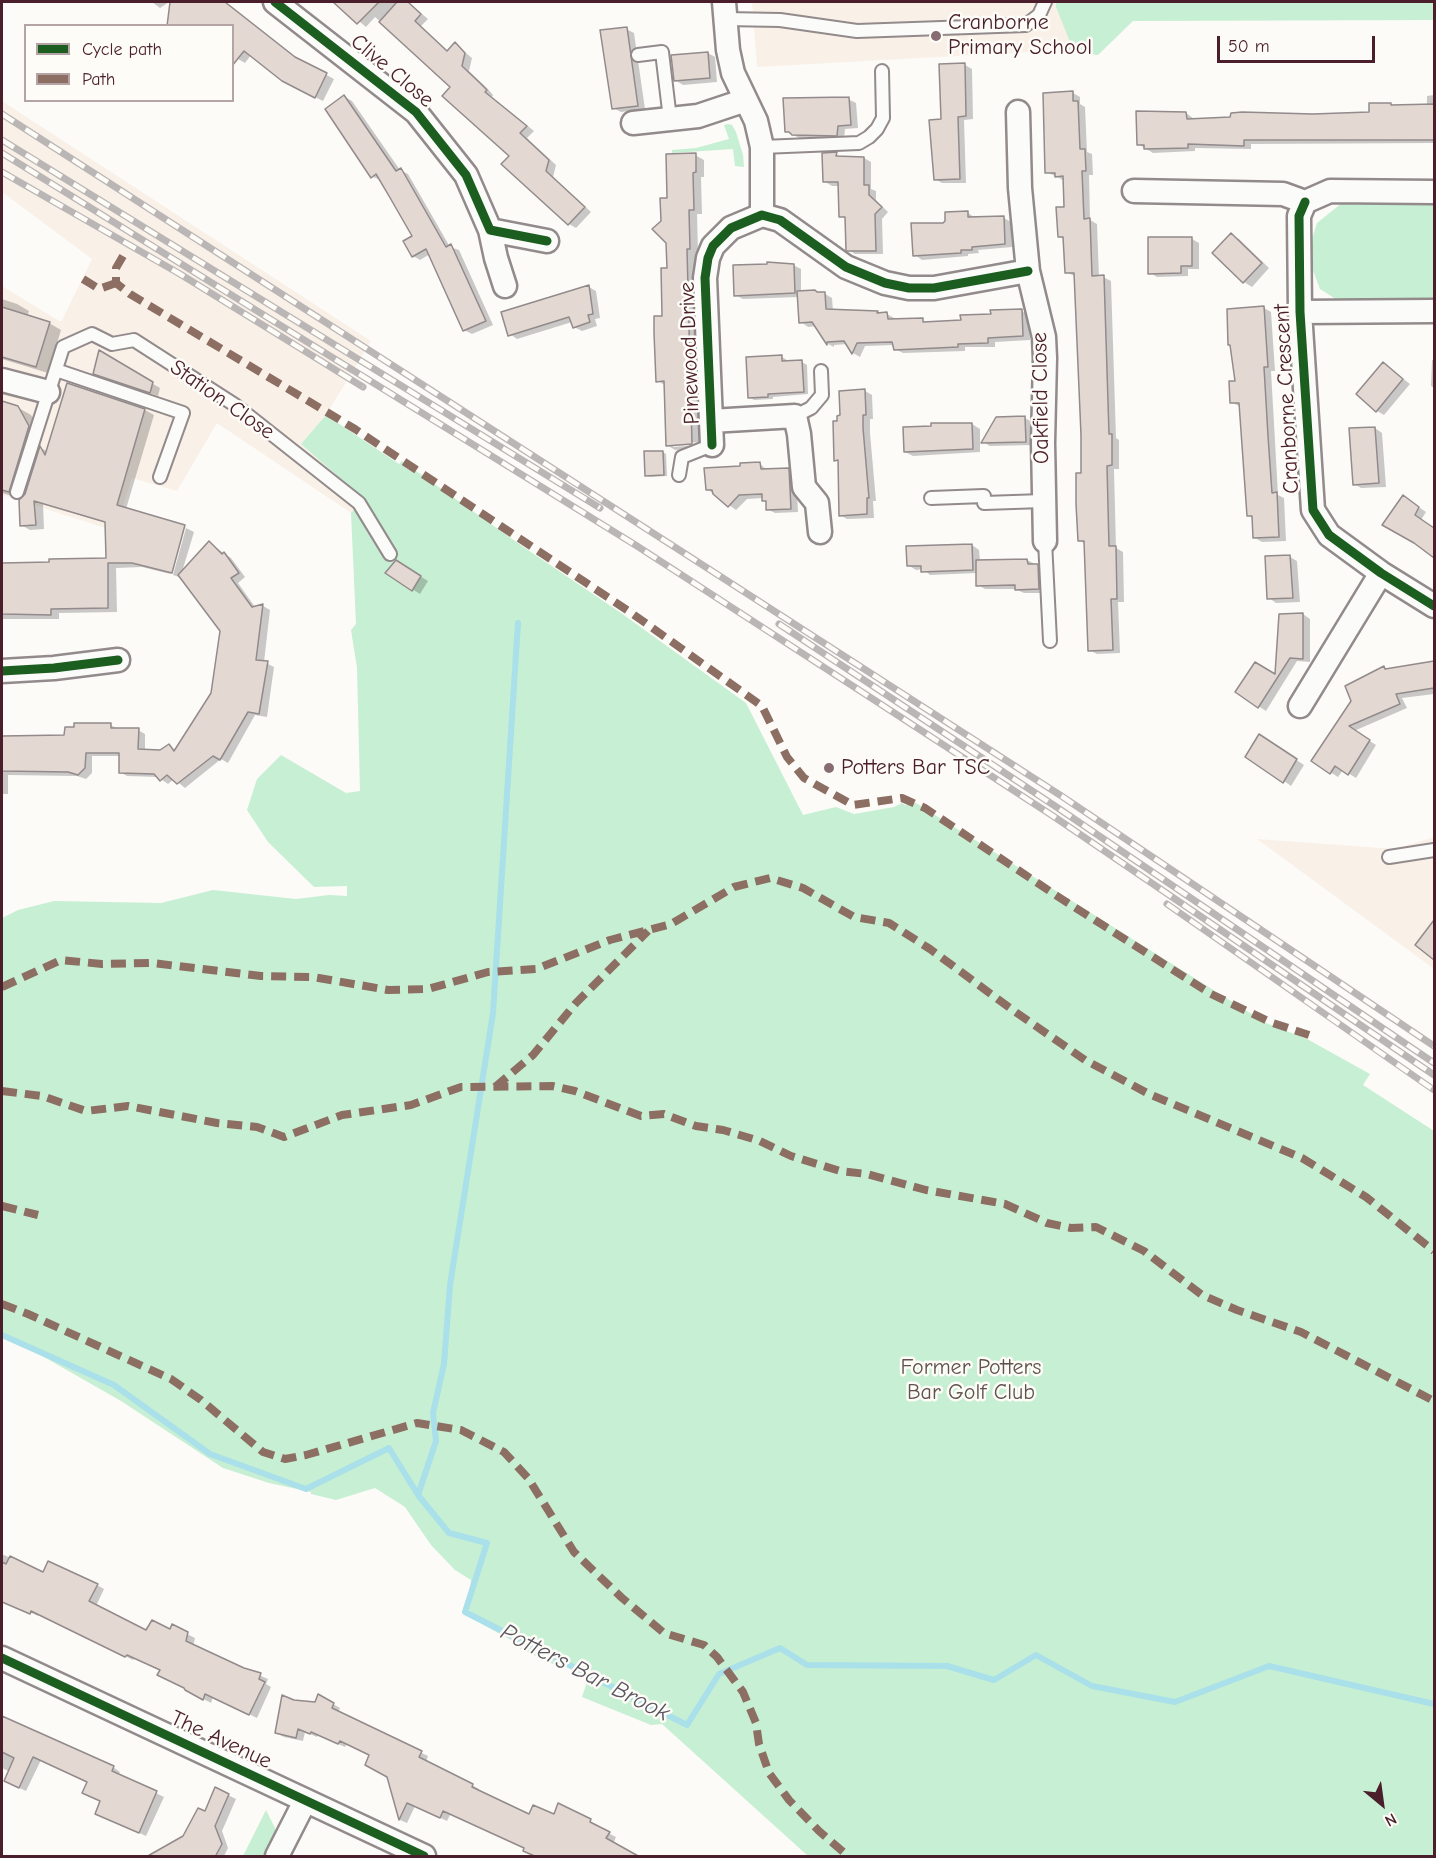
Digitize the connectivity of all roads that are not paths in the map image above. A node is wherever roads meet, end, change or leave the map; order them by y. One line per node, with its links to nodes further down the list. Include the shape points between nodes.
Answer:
1 (275, 2): 15 (street, Clive Close, via 416,112 466,175)
2 (1045, 2): 3 (lane, via 1039,15 1026,25 857,32)
3 (724, 10): 6 (street, via 733,73)
4 (638, 55): 8 (lane, via 662,52)
5 (882, 71): 10 (lane, via 883,118 869,137 859,143)
6 (746, 100): 8 (street, via 698,116); 10 (street)
7 (1018, 112): 17 (street, Oakfield Close)
8 (670, 119): 9 (street)
9 (633, 123)
10 (762, 147): 14 (street)
11 (1134, 191): 13 (street, via 1283,194)
12 (1434, 192): 13 (street, via 1330,191)
13 (1305, 202): 20 (street, Cranborne Crescent, via 1299,216)
14 (762, 215): 17 (street, via 780,220 846,267 885,283 934,288); 26 (street, Pinewood Drive, via 730,228 713,246 708,258 705,278)
15 (490, 230): 16 (street); 18 (street, Clive Close)
16 (547, 241)
17 (1028, 271): 32 (street, Oakfield Close, via 1044,337)
18 (505, 286)
19 (1434, 311): 20 (street, Cranborne Crescent)
20 (1300, 312): 36 (street, Cranborne Crescent, via 1313,510 1329,535)
21 (56, 370): 24 (lane, Station Close); 29 (lane, via 183,414); 35 (lane, Station Close, via 63,347 93,334 112,344 134,339 235,405 359,502)
22 (821, 371): 25 (lane, via 822,395 811,408)
23 (2, 380): 24 (street)
24 (48, 393): 30 (lane, Station Close)
25 (795, 416): 26 (street, Pinewood Drive); 33 (street, via 804,487 817,503)
26 (711, 421): 27 (street, Pinewood Drive)
27 (712, 445): 28 (lane, via 682,458)
28 (679, 475)
29 (160, 477)
30 (17, 492)
31 (931, 498): 32 (lane, via 984,496 984,503)
32 (1043, 501): 34 (street, Oakfield Close)
33 (820, 532)
34 (1045, 541): 38 (lane)
35 (390, 554)
36 (1381, 573): 37 (street, Cranborne Crescent); 41 (street)
37 (1434, 606)
38 (1050, 642)
39 (118, 660): 40 (street)
40 (2, 671)
41 (1300, 706)
42 (1434, 850): 43 (lane)
43 (1389, 857)
44 (2, 1658): 45 (street, The Avenue)
45 (305, 1801): 46 (street); 47 (street, The Avenue)
46 (277, 1857)
47 (424, 1857)

